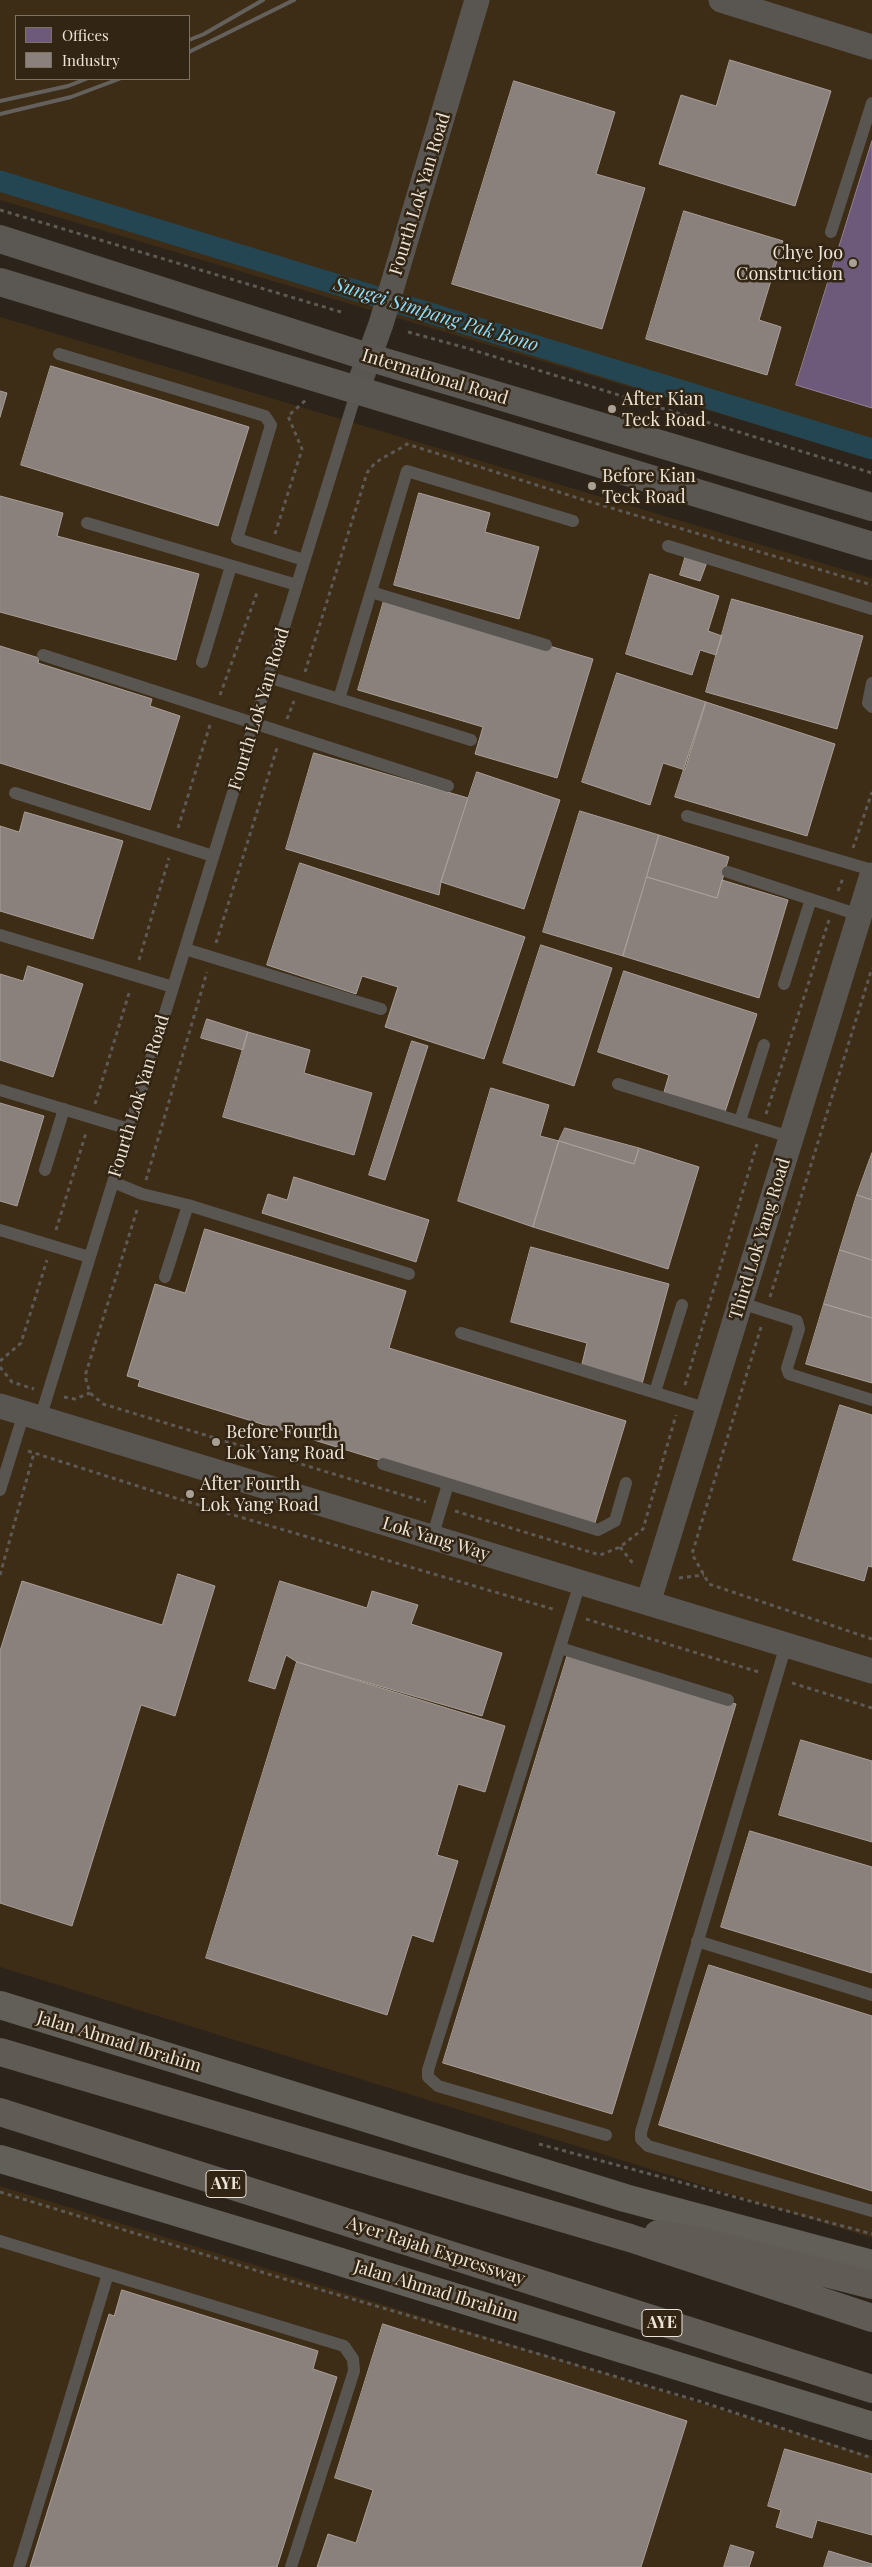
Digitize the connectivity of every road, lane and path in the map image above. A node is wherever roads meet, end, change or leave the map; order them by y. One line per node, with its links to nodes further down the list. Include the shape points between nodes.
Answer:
1 (477, 0): 12 (street, Fourth Lok Yan Road)
2 (721, 0): 3 (street)
3 (872, 47)
4 (872, 104): 6 (lane)
5 (0, 210): 9 (path)
6 (831, 232)
7 (0, 239): 12 (main road, International Road)
8 (0, 282): 13 (main road, International Road)
9 (341, 312)
10 (408, 332): 16 (path)
11 (59, 354): 22 (lane, via 265,416 271,425 237,539)
12 (368, 357): 13 (street, Fourth Lok Yan Road); 17 (main road, International Road)
13 (357, 390): 21 (main road, International Road); 23 (lane, Fourth Lok Yan Road)
14 (312, 393): 22 (path, via 288,416 302,449)
15 (407, 444): 27 (path)
16 (872, 473)
17 (872, 507)
18 (573, 521): 28 (lane, via 407,471)
19 (87, 523): 24 (lane)
20 (668, 546): 29 (lane)
21 (872, 546)
22 (270, 550): 23 (lane)
23 (304, 560): 26 (lane, Fourth Lok Yan Road)
24 (231, 566): 25 (lane); 32 (lane)
25 (263, 575): 26 (lane); 37 (path)
26 (297, 585): 33 (lane, Fourth Lok Yan Road)
27 (872, 585)
28 (371, 592): 30 (lane); 35 (lane)
29 (872, 609)
30 (546, 645)
31 (43, 654): 37 (lane)
32 (202, 662)
33 (268, 677): 35 (lane); 38 (lane, Fourth Lok Yan Road)
34 (872, 683): 36 (lane, via 868,698)
35 (339, 699): 39 (lane)
36 (872, 707)
37 (215, 710): 38 (lane); 44 (path)
38 (254, 723): 40 (lane); 45 (lane, Fourth Lok Yan Road)
39 (472, 740)
40 (448, 786)
41 (872, 792): 46 (path)
42 (15, 793): 44 (lane)
43 (687, 816): 46 (lane)
44 (174, 843): 45 (lane)
45 (213, 856): 54 (lane, Fourth Lok Yan Road)
46 (848, 863): 47 (lane); 51 (path)
47 (872, 870)
48 (728, 872): 50 (lane)
49 (872, 875): 52 (street, Third Lok Yang Road)
50 (811, 899): 51 (lane); 57 (lane)
51 (833, 905): 52 (lane); 65 (path)
52 (859, 915): 67 (street, Third Lok Yang Road)
53 (0, 935): 58 (lane)
54 (185, 949): 55 (lane); 58 (lane, Fourth Lok Yan Road)
55 (212, 957): 59 (lane); 70 (path)
56 (872, 968): 78 (path)
57 (784, 984)
58 (172, 987): 66 (lane, Fourth Lok Yan Road)
59 (381, 1010)
60 (764, 1045): 64 (lane)
61 (618, 1084): 64 (lane)
62 (0, 1090): 63 (lane)
63 (64, 1110): 66 (lane); 68 (lane)
64 (740, 1121): 65 (lane)
65 (762, 1127): 67 (lane); 81 (path)
66 (129, 1129): 69 (lane, Fourth Lok Yan Road)
67 (790, 1137): 76 (street, Third Lok Yang Road)
68 (45, 1170)
69 (113, 1182): 70 (lane); 73 (lane, Fourth Lok Yan Road)
70 (142, 1194): 71 (lane); 92 (path, via 85,1376 90,1394 103,1404)
71 (188, 1205): 74 (lane); 75 (lane)
72 (0, 1230): 73 (lane)
73 (89, 1257): 85 (lane, Fourth Lok Yan Road)
74 (409, 1274)
75 (165, 1277)
76 (741, 1304): 78 (lane); 84 (street, Third Lok Yang Road)
77 (682, 1305): 80 (lane)
78 (766, 1311): 82 (lane, via 798,1324 787,1368 789,1374); 98 (path, via 692,1554 709,1584)
79 (461, 1333): 80 (lane)
80 (655, 1392): 81 (lane)
81 (680, 1400): 84 (lane); 92 (path, via 644,1529 620,1548 600,1555)
82 (872, 1400)
83 (0, 1406): 85 (street, Lok Yang Way)
84 (708, 1409): 96 (street, Third Lok Yang Road)
85 (32, 1416): 86 (lane, Fourth Lok Yan Road); 93 (street, Lok Yang Way)
86 (14, 1446): 87 (path); 91 (lane, Fourth Lok Yan Road)
87 (34, 1453): 94 (path); 97 (path)
88 (383, 1464): 90 (lane)
89 (626, 1483): 90 (lane, via 615,1521 602,1530)
90 (448, 1484): 92 (lane)
91 (0, 1488)
92 (442, 1507): 93 (lane)
93 (432, 1538): 95 (street, Lok Yang Way)
94 (0, 1576)
95 (580, 1583): 96 (street, Lok Yang Way); 97 (lane)
96 (648, 1603): 99 (street, Lok Yang Way)
97 (570, 1614): 100 (lane); 102 (path)
98 (872, 1639)
99 (786, 1645): 101 (street, Lok Yang Way); 102 (lane)
100 (560, 1648): 103 (lane); 110 (lane, via 428,2077 438,2086)
101 (872, 1671)
102 (776, 1678): 104 (path); 105 (lane)
103 (728, 1700)
104 (872, 1708)
105 (697, 1941): 106 (lane); 114 (lane, via 640,2139 648,2146)
106 (872, 1995)
107 (0, 2005): 118 (main road, Jalan Ahmad Ibrahim, via 625,2198)
108 (0, 2052): 116 (highway)
109 (0, 2112): 122 (highway, Ayer Rajah Expressway / AYE)
110 (606, 2135)
111 (530, 2142): 115 (path)
112 (0, 2160): 123 (main road, Jalan Ahmad Ibrahim)
113 (0, 2192): 124 (path, via 702,2402)
114 (872, 2211)
115 (872, 2234)
116 (630, 2238): 120 (highway, via 661,2234); 121 (highway)
117 (0, 2242): 119 (lane)
118 (872, 2264)
119 (108, 2274): 125 (lane); 126 (lane, via 332,2341 344,2346 353,2358 354,2371)
120 (872, 2285)
121 (872, 2318)
122 (872, 2390)
123 (872, 2426)
124 (872, 2458)
125 (19, 2567)
126 (292, 2567)

